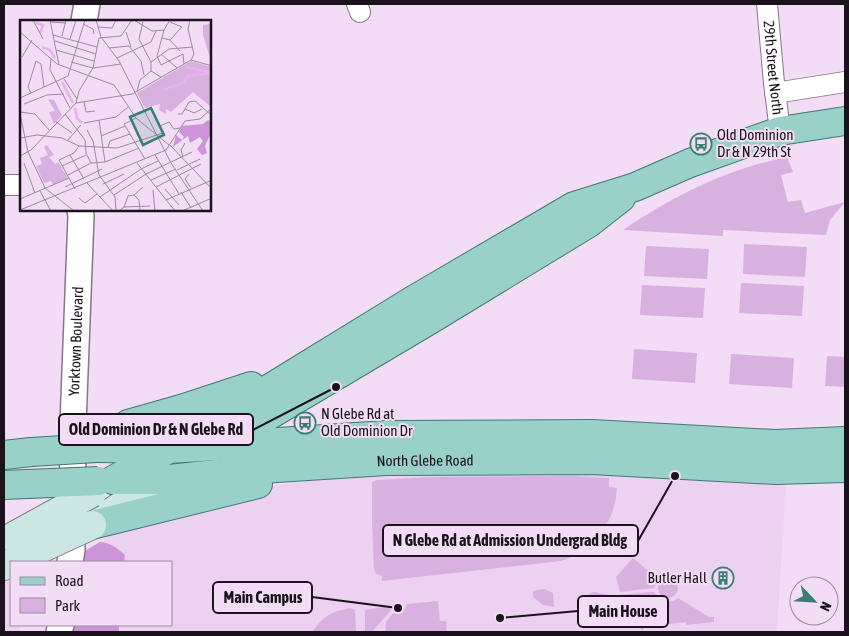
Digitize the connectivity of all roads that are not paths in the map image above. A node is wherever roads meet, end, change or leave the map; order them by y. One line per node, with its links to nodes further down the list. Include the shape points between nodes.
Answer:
1 (87, 4): 3 (street)
2 (767, 4): 5 (street, 29th Street North)
3 (84, 20)
4 (845, 82): 5 (street)
5 (775, 92): 7 (street, 29th Street North)
6 (845, 121): 7 (main road)
7 (780, 131): 10 (main road, via 690,163)
8 (4, 185): 9 (street)
9 (20, 185)
10 (635, 187): 13 (main road, via 574,206); 15 (main road, via 589,223)
11 (69, 211): 26 (street, Yorktown Boulevard)
12 (80, 211): 27 (street, Yorktown Boulevard)
13 (275, 385): 16 (main road, via 248,386 181,410 128,424); 17 (main road)
14 (845, 441): 15 (main road, North Glebe Road, via 775,444 592,434 386,435)
15 (215, 446): 17 (main road, North Glebe Road); 21 (main road)
16 (96, 448): 17 (main road, North Glebe Road); 18 (main road, North Glebe Road, bridge)
17 (169, 450): 23 (main road)
18 (4, 455)
19 (307, 466): 20 (main road, North Glebe Road, via 386,461 591,460 775,470); 21 (main road, North Glebe Road); 24 (main road, via 271,480)
20 (845, 468)
21 (160, 480): 23 (main road, North Glebe Road); 24 (main road)
22 (16, 484): 23 (main road, North Glebe Road, bridge)
23 (101, 485): 25 (main road, bridge)
24 (92, 525): 25 (main road, bridge)
25 (11, 550)
26 (54, 561)
27 (70, 561)

